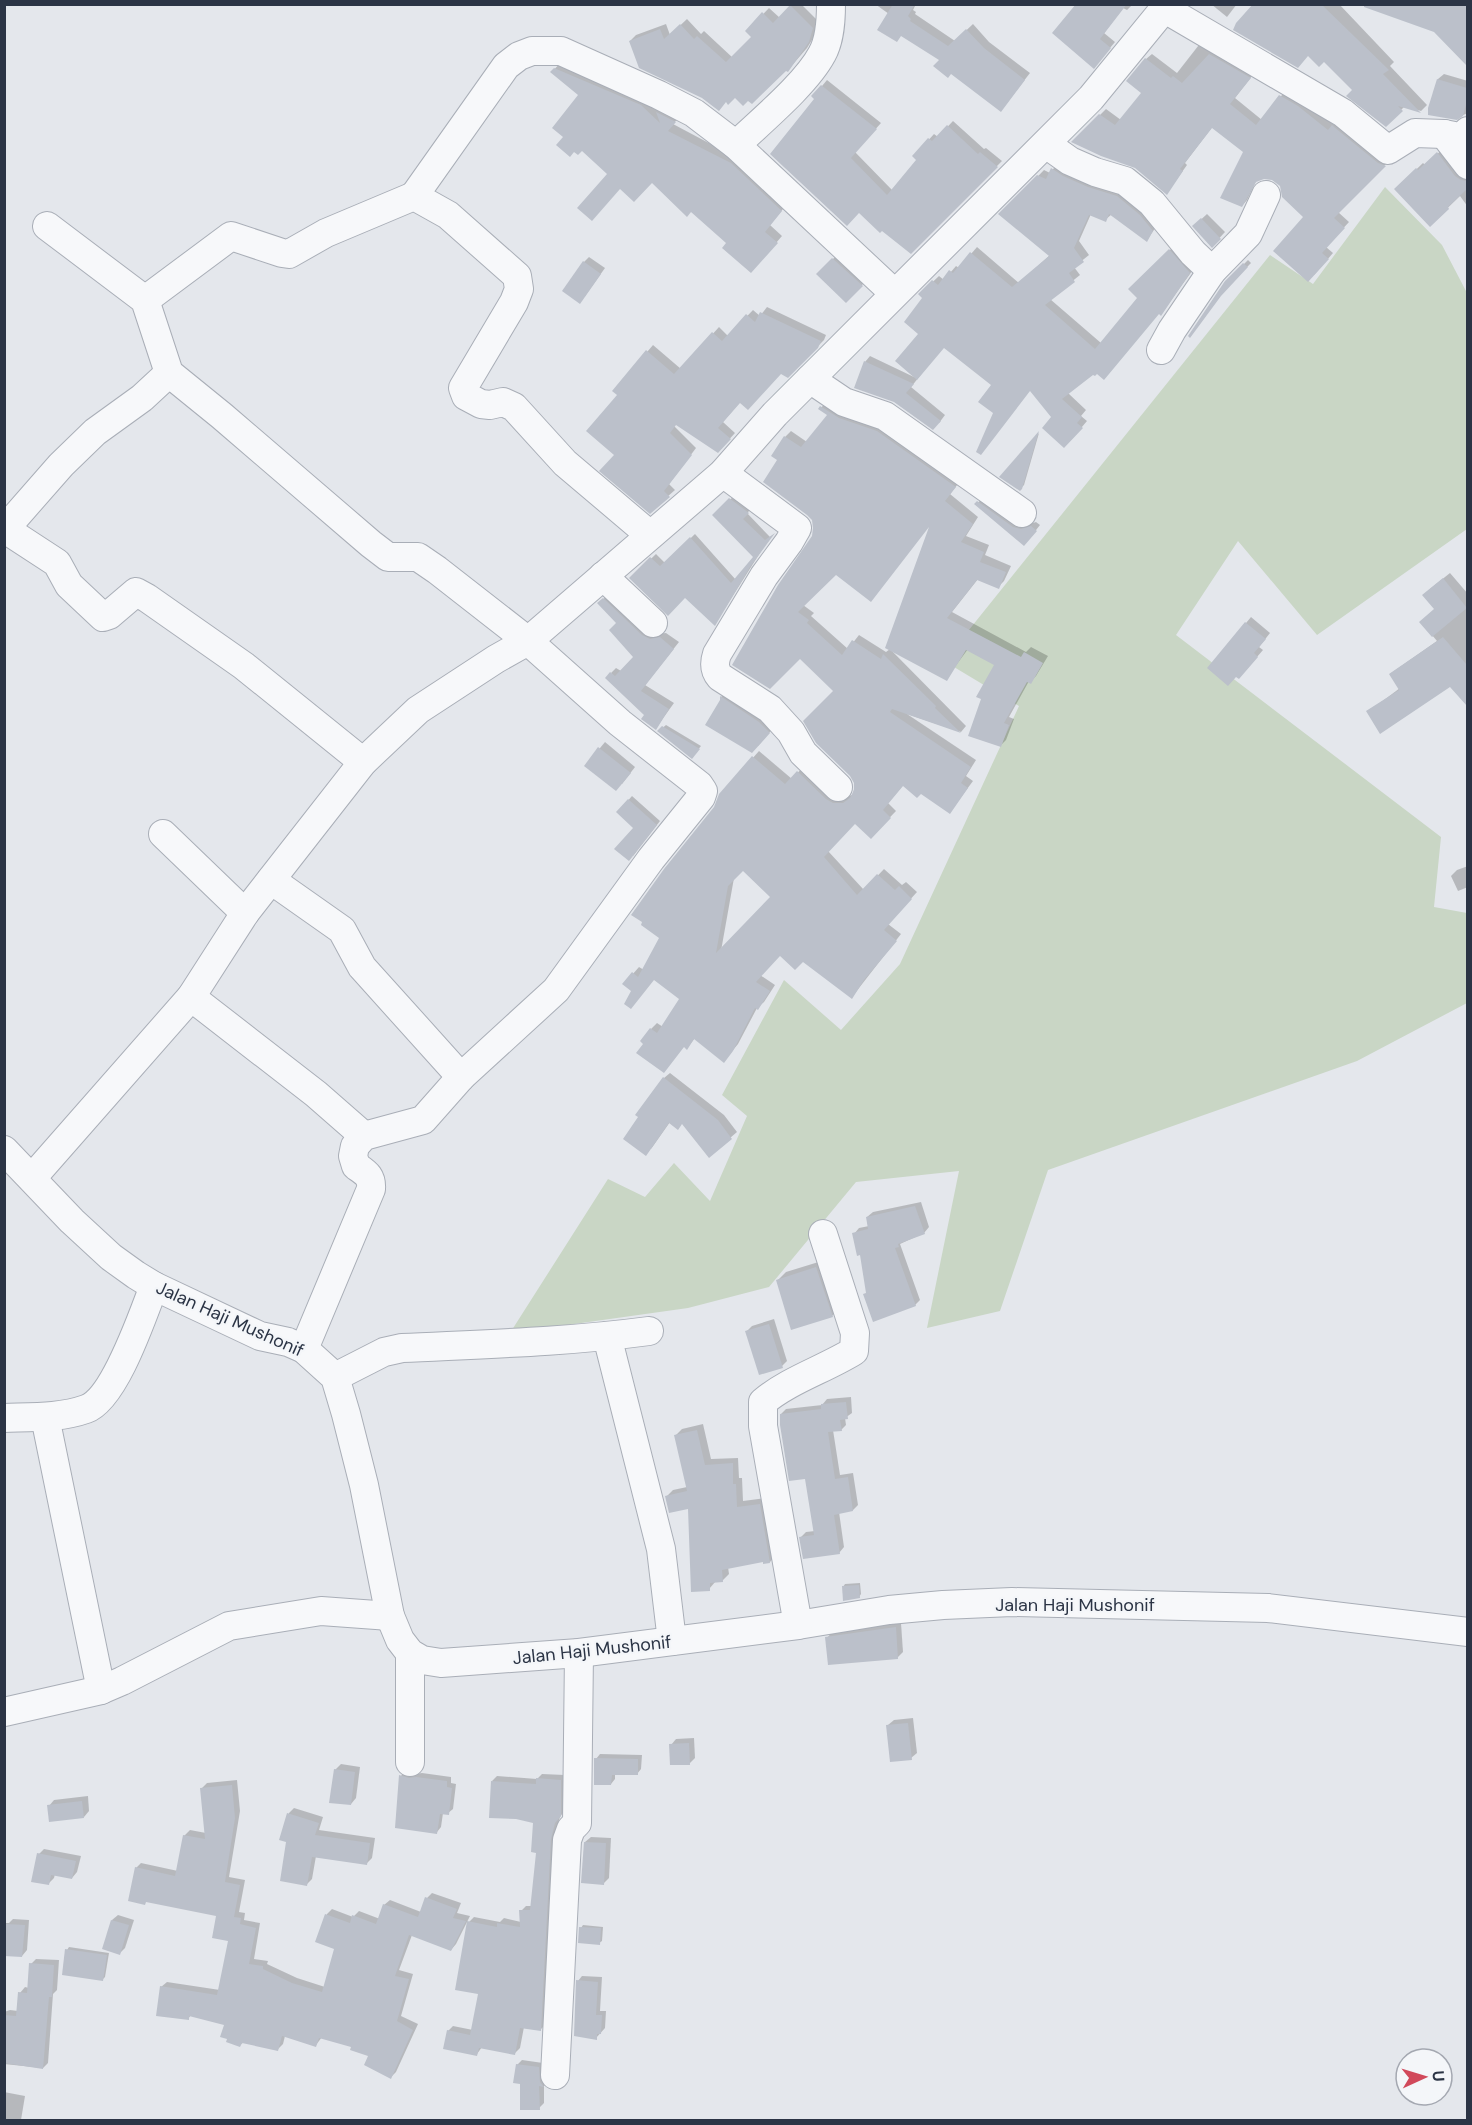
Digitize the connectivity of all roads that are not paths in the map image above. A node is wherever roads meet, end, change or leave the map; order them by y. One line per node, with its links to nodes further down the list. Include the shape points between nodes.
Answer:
1 (831, 4): 5 (street, via 829,38 822,55 804,79)
2 (1166, 7): 3 (street, via 1343,113 1388,150 1415,133); 4 (street, via 1091,98)
3 (1456, 132): 6 (street)
4 (1046, 144): 10 (street, via 1070,161 1125,181 1152,203); 11 (street)
5 (736, 145): 8 (street, via 694,113 659,95 561,51 532,51 506,66); 11 (street)
6 (1467, 165)
7 (1266, 195): 10 (street, via 1248,234)
8 (414, 196): 12 (street, via 326,233 288,254 231,236); 19 (street, via 448,214 517,276 519,289 514,302 463,387 466,396 480,404 503,402 514,407 565,462)
9 (47, 226): 12 (street)
10 (1212, 271): 13 (street)
11 (894, 293): 15 (street)
12 (145, 300): 14 (street)
13 (1161, 350)
14 (169, 373): 18 (street, via 95,432); 22 (street, via 388,557 418,557)
15 (810, 379): 16 (street); 17 (street, via 844,402 885,416)
16 (723, 473): 19 (street); 24 (street, via 797,528 717,654 716,673 770,709 803,753)
17 (1022, 513)
18 (5, 530): 23 (street, via 57,563 69,585 103,617 136,592 147,597 244,666)
19 (650, 535): 20 (street)
20 (603, 576): 21 (street); 22 (street)
21 (653, 623)
22 (528, 641): 23 (street, via 418,710); 29 (street, via 703,791 556,990)
23 (363, 762): 26 (street)
24 (838, 787)
25 (163, 834): 27 (street)
26 (272, 880): 27 (street); 29 (street, via 342,930 362,967)
27 (245, 912): 28 (street)
28 (191, 997): 30 (street); 32 (street)
29 (461, 1077): 30 (street, via 423,1120)
30 (364, 1136): 37 (street, via 355,1146 353,1156 356,1166 369,1174 371,1189)
31 (4, 1150): 32 (street, Jalan Haji Mushonif)
32 (32, 1178): 34 (street, Jalan Haji Mushonif, via 111,1257)
33 (823, 1234): 42 (street, via 855,1333 854,1351 763,1402 763,1426)
34 (154, 1286): 37 (street, Jalan Haji Mushonif, via 260,1336); 39 (street, via 124,1363 99,1398 89,1408)
35 (649, 1331): 36 (street)
36 (607, 1336): 38 (street, via 402,1348 384,1352); 44 (street, via 661,1549)
37 (304, 1349): 38 (street, Jalan Haji Mushonif)
38 (335, 1377): 41 (street, via 364,1485)
39 (45, 1417): 40 (street); 47 (street)
40 (4, 1418)
41 (390, 1616): 45 (street); 47 (street, via 321,1611 229,1626)
42 (798, 1626): 43 (street, Jalan Haji Mushonif, via 890,1610 1012,1602 1268,1608); 44 (street, Jalan Haji Mushonif)
43 (1467, 1632)
44 (672, 1641): 46 (street, Jalan Haji Mushonif)
45 (410, 1653): 46 (street, Jalan Haji Mushonif, via 441,1663); 49 (street)
46 (579, 1653): 50 (street, via 577,1823 567,1840)
47 (101, 1690): 48 (street)
48 (4, 1712)
49 (410, 1762)
50 (555, 2075)

